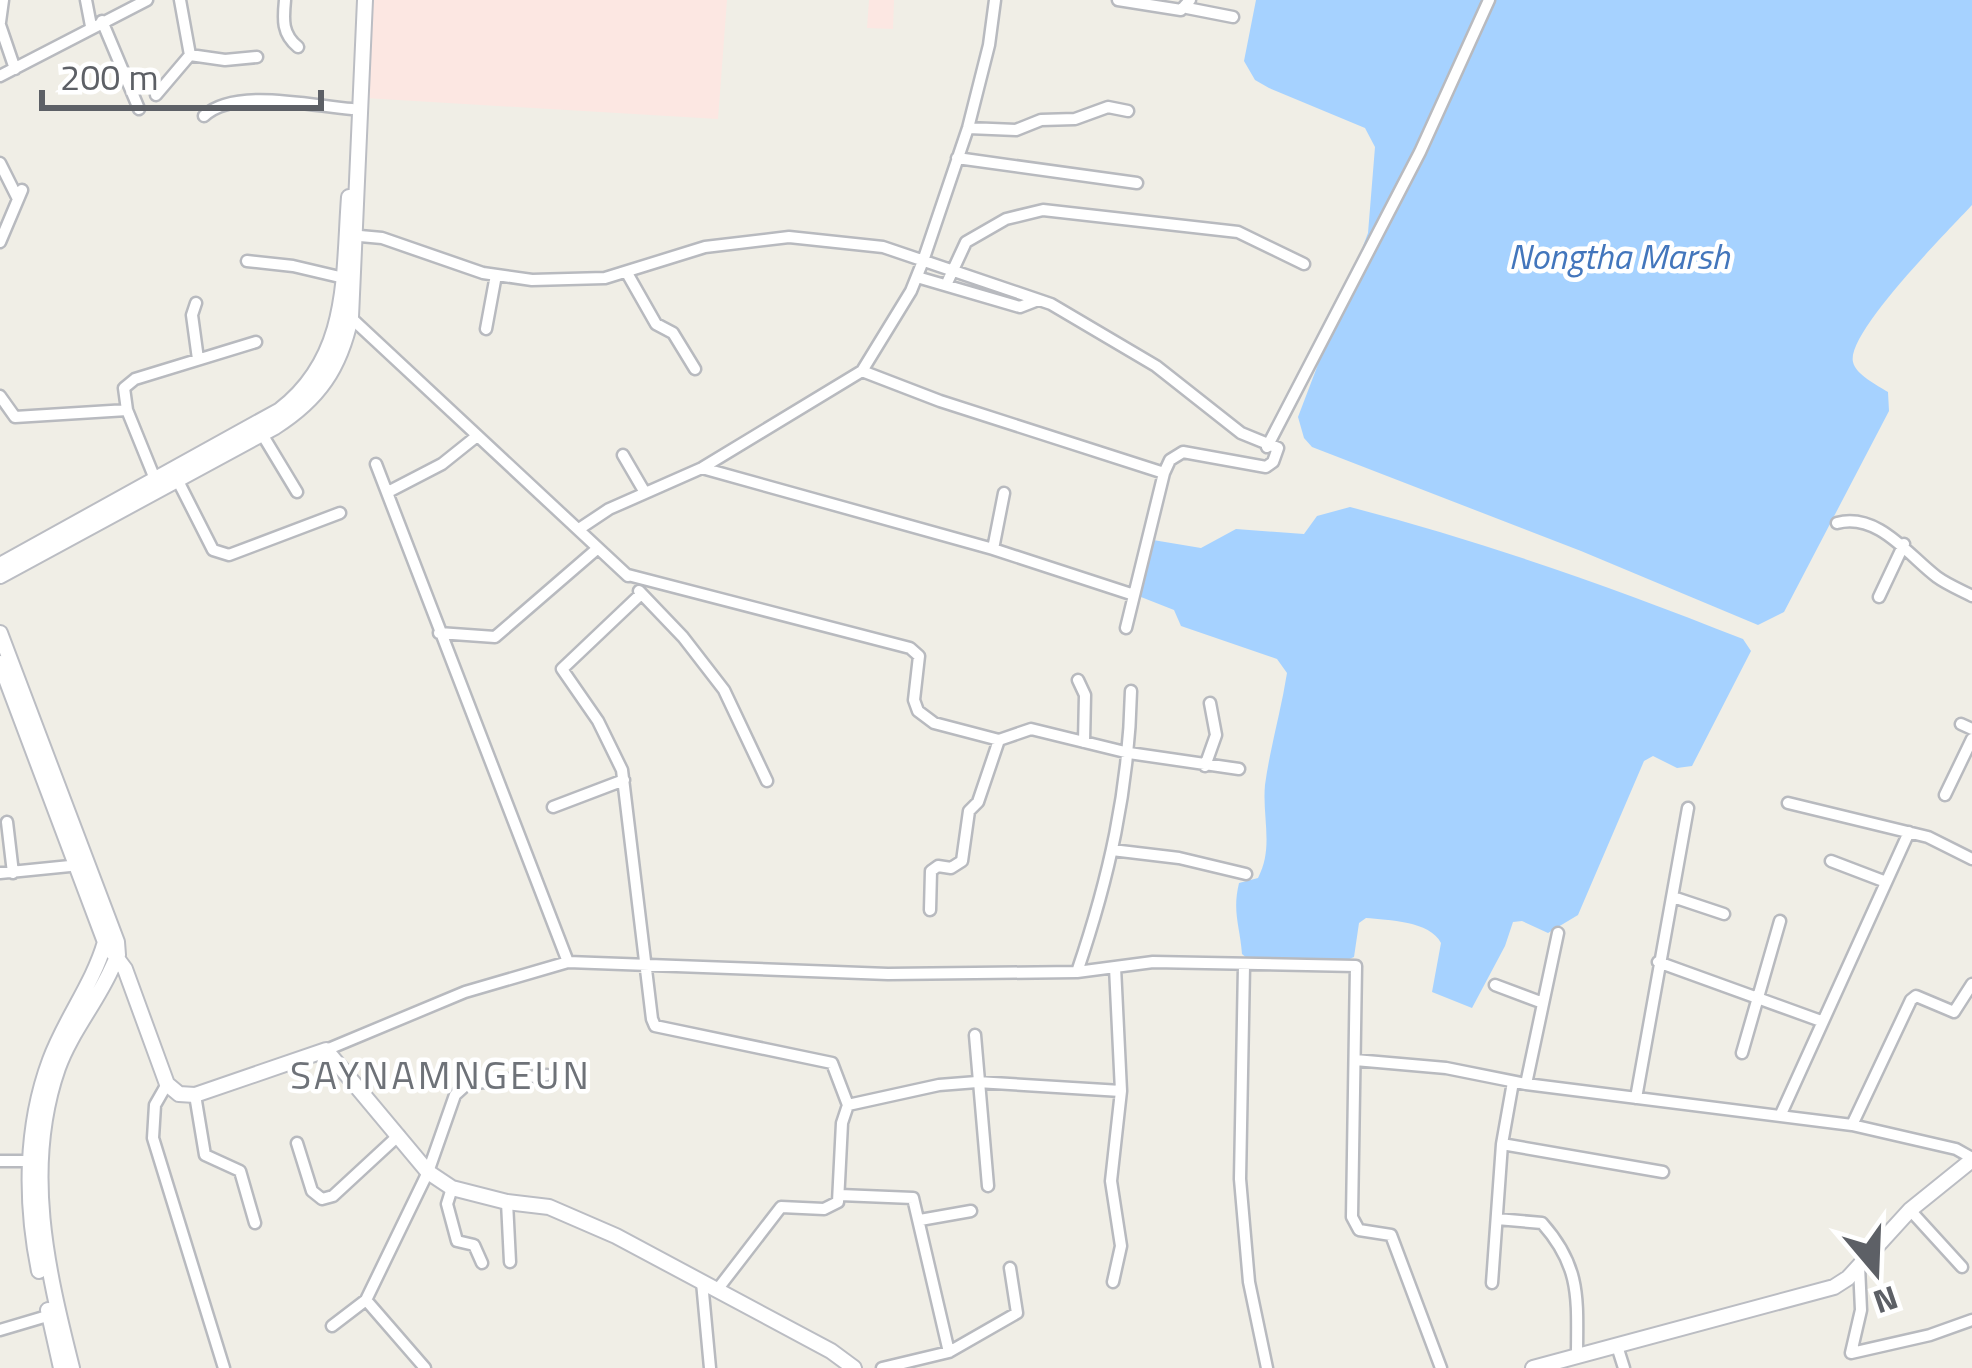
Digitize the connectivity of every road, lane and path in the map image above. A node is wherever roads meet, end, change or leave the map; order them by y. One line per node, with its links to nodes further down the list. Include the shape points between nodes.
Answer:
1 (3, 0): 12 (street)
2 (86, 0): 13 (street)
3 (147, 0): 13 (street)
4 (180, 0): 15 (street)
5 (285, 0): 14 (street, via 284,29)
6 (361, 0): 21 (main road); 28 (main road)
7 (995, 0): 24 (street)
8 (1118, 0): 10 (street)
9 (1489, 0): 53 (street)
10 (1188, 4): 11 (street)
11 (1233, 16)
12 (0, 24): 17 (street)
13 (97, 24): 17 (street); 20 (street)
14 (298, 47)
15 (190, 55): 16 (street); 19 (street)
16 (256, 57)
17 (15, 69): 18 (street)
18 (0, 76)
19 (156, 95)
20 (139, 109)
21 (352, 109): 23 (street, via 252,100 220,104); 28 (main road)
22 (1128, 111): 24 (street, via 1116,106 1016,130)
23 (204, 116)
24 (968, 128): 25 (street)
25 (956, 158): 27 (street); 31 (street)
26 (0, 163): 29 (street, via 20,195)
27 (1137, 183)
28 (352, 235): 35 (street); 37 (main road); 41 (main road)
29 (0, 242)
30 (247, 261): 37 (street)
31 (922, 261): 33 (street); 34 (street, via 802,236 705,247); 36 (street)
32 (1304, 264): 33 (street, via 1238,232 1043,210 966,242)
33 (951, 269): 38 (street); 39 (street)
34 (627, 273): 35 (street, via 579,281); 45 (street)
35 (496, 275): 42 (street)
36 (917, 277): 38 (street); 46 (street)
37 (344, 278): 41 (main road)
38 (947, 283): 39 (street, via 1020,307)
39 (1038, 301): 53 (street, via 1156,366)
40 (196, 303): 44 (street)
41 (345, 313): 51 (main road, via 343,354 326,384); 52 (street); 58 (main road, via 303,392)
42 (486, 329)
43 (256, 342): 44 (street)
44 (198, 359): 48 (street, via 126,383)
45 (695, 369)
46 (862, 371): 56 (street); 57 (street)
47 (0, 397): 49 (street)
48 (127, 410): 49 (street); 59 (street)
49 (15, 417): 50 (street)
50 (0, 419)
51 (262, 434): 58 (main road); 61 (street)
52 (477, 436): 62 (street); 66 (street)
53 (1267, 447): 57 (street, via 1278,448 1266,467 1183,452)
54 (622, 455): 60 (street)
55 (376, 464): 62 (street)
56 (702, 468): 60 (street); 69 (street)
57 (1164, 472): 74 (street)
58 (175, 475): 59 (main road); 64 (street, via 213,550 229,555); 72 (main road)
59 (155, 479): 70 (main road)
60 (644, 491): 66 (street)
61 (297, 492)
62 (388, 493): 79 (street)
63 (1004, 493): 69 (street)
64 (340, 513)
65 (1837, 523): 67 (street)
66 (579, 529): 68 (street)
67 (1904, 544): 75 (street); 76 (street)
68 (598, 548): 71 (street); 79 (street, via 496,637)
69 (993, 549): 74 (street)
70 (0, 565)
71 (628, 575): 73 (street); 85 (street, via 910,648 919,656 918,711)
72 (0, 576)
73 (641, 594): 90 (street, via 562,669 598,721); 91 (street, via 724,690)
74 (1134, 595): 77 (street)
75 (1972, 596)
76 (1879, 597)
77 (1126, 628)
78 (0, 633): 101 (main road)
79 (439, 633): 111 (street)
80 (0, 663): 101 (main road)
81 (1078, 680): 86 (street)
82 (1131, 691): 87 (street)
83 (1210, 703): 88 (street, via 1216,735)
84 (1972, 739): 92 (street)
85 (999, 740): 86 (street, via 1031,729); 106 (street, via 969,811 962,861 931,871)
86 (1084, 742): 87 (street)
87 (1130, 753): 88 (street); 98 (street)
88 (1205, 766): 89 (street)
89 (1239, 770)
90 (624, 780): 94 (street); 115 (street)
91 (767, 781)
92 (1945, 795)
93 (1788, 802): 97 (street)
94 (553, 807)
95 (1688, 808): 105 (street)
96 (7, 822): 102 (street)
97 (1910, 832): 99 (street); 104 (street)
98 (1112, 850): 103 (street); 116 (street)
99 (1972, 859)
100 (1831, 861): 104 (street)
101 (82, 865): 102 (street); 110 (main road); 110 (main road, via 117,942)
102 (7, 873)
103 (1246, 874)
104 (1886, 882): 121 (street)
105 (1673, 897): 107 (street); 112 (street)
106 (930, 910)
107 (1724, 914)
108 (1780, 921): 119 (street)
109 (1558, 933): 120 (street)
110 (110, 961): 129 (main road, via 132,987); 141 (main road, via 50,1060)
111 (568, 962): 115 (street); 123 (street, via 465,992)
112 (1658, 962): 119 (street); 132 (street)
113 (1244, 966): 114 (street); 125 (street, via 1357,967); 178 (street, via 1240,1179 1249,1282)
114 (1115, 967): 116 (street); 130 (street)
115 (648, 968): 116 (street); 133 (street, via 655,1025 832,1063)
116 (1077, 972)
117 (1972, 984): 135 (street, via 1954,1012 1911,1000)
118 (1495, 985): 120 (street)
119 (1760, 999): 121 (street); 124 (street)
120 (1543, 1003): 128 (street)
121 (1821, 1021): 134 (street)
122 (974, 1035): 127 (street)
123 (326, 1050): 131 (main road); 136 (main road)
124 (1742, 1052)
125 (1355, 1060): 128 (street); 179 (street, via 1352,1217 1359,1230 1390,1235)
126 (547, 1075): 142 (street, via 467,1084 455,1095)
127 (977, 1082): 130 (street); 133 (street); 144 (street)
128 (1519, 1083): 132 (street); 138 (street)
129 (166, 1084): 131 (main road); 173 (street, via 153,1138)
130 (1121, 1091): 159 (street, via 1112,1181 1121,1246)
131 (195, 1095): 152 (street, via 206,1156 237,1167)
132 (1636, 1098): 134 (street)
133 (848, 1105): 146 (street)
134 (1781, 1114): 135 (street)
135 (1852, 1125): 139 (street)
136 (399, 1135): 137 (street, via 322,1198 311,1191); 142 (main road)
137 (297, 1143)
138 (1502, 1144): 143 (street); 150 (street)
139 (1972, 1159): 148 (main road)
140 (0, 1161): 141 (street)
141 (34, 1161): 163 (main road, via 31,1225)
142 (428, 1172): 145 (main road); 162 (street)
143 (1664, 1172)
144 (988, 1186)
145 (452, 1188): 147 (main road); 154 (street, via 447,1204 457,1240 474,1245)
146 (840, 1195): 151 (street, via 913,1198); 161 (street, via 832,1208 782,1207)
147 (507, 1202): 153 (street); 158 (main road, via 549,1207)
148 (1910, 1210): 155 (main road); 156 (street)
149 (971, 1211): 151 (street)
150 (1497, 1219): 160 (street); 169 (street, via 1542,1223 1569,1257)
151 (920, 1220): 168 (street)
152 (255, 1223)
153 (510, 1262)
154 (482, 1263)
155 (1859, 1266): 164 (street, via 1861,1310 1851,1353); 167 (main road, via 1834,1287 1802,1298)
156 (1962, 1267)
157 (1010, 1268): 168 (street, via 1017,1313)
158 (702, 1282): 161 (main road); 175 (street)
159 (1113, 1282)
160 (1492, 1283)
161 (717, 1291): 176 (main road)
162 (366, 1300): 165 (street); 170 (street)
163 (53, 1314): 166 (street); 171 (main road); 172 (main road)
164 (1972, 1320)
165 (332, 1326)
166 (0, 1330)
167 (1616, 1346): 169 (main road); 181 (street)
168 (949, 1352): 177 (street)
169 (1577, 1357): 180 (main road)
170 (422, 1364): 174 (street)
171 (61, 1368)
172 (72, 1368)
173 (224, 1368)
174 (406, 1368)
175 (710, 1368)
176 (854, 1368)
177 (882, 1368)
178 (1268, 1368)
179 (1441, 1368)
180 (1533, 1368)
181 (1624, 1368)

